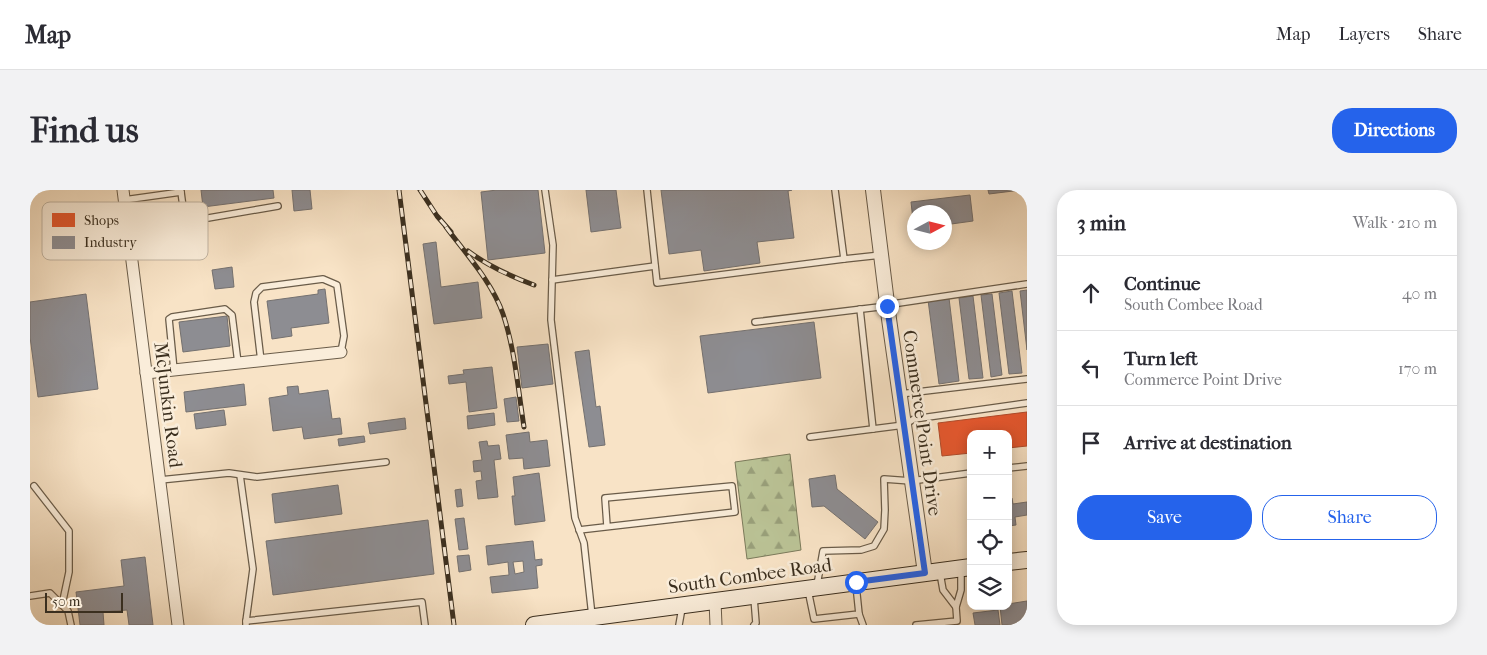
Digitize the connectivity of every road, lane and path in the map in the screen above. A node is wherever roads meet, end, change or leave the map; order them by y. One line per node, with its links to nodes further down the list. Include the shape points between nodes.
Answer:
1 (545, 190): 13 (lane, via 553,245)
2 (647, 190): 12 (lane)
3 (835, 190): 10 (lane)
4 (873, 190): 9 (street, Commerce Point Drive)
5 (180, 191): 6 (lane)
6 (124, 195)
7 (278, 206): 8 (lane)
8 (208, 218)
9 (881, 255): 10 (lane); 15 (street, Commerce Point Drive)
10 (844, 259): 12 (lane, via 657,283)
11 (132, 260): 22 (street, McJunkin Road)
12 (655, 266): 13 (lane)
13 (552, 280): 38 (lane, via 551,320)
14 (1027, 284): 15 (lane)
15 (887, 306): 16 (lane); 24 (street, Commerce Point Drive)
16 (860, 309): 17 (lane); 27 (lane)
17 (755, 322)
18 (340, 352): 19 (street); 19 (lane, via 344,336 337,286 323,279 262,287 256,293 254,302)
19 (261, 360): 20 (street)
20 (238, 363): 21 (street); 21 (lane, via 232,315 225,309 169,319)
21 (174, 370): 22 (street)
22 (146, 373): 34 (street, McJunkin Road)
23 (1027, 379): 24 (lane)
24 (900, 394): 26 (street, Commerce Point Drive)
25 (1027, 403): 26 (lane, via 914,419)
26 (904, 426): 27 (lane); 35 (street, Commerce Point Drive)
27 (874, 429): 28 (lane)
28 (810, 437)
29 (386, 462): 33 (lane, via 257,477)
30 (1027, 466): 31 (lane)
31 (1012, 468)
32 (967, 474): 35 (lane)
33 (240, 475): 34 (lane, via 228,473); 54 (lane, via 253,569)
34 (160, 480): 56 (street, McJunkin Road)
35 (911, 481): 42 (street, Commerce Point Drive); 44 (lane, via 884,479 884,529 874,546 861,550 823,550)
36 (34, 486): 48 (lane, via 69,531 69,572)
37 (607, 526): 37 (lane, via 734,512 732,486 605,498); 38 (lane)
38 (580, 530): 52 (lane)
39 (1027, 560): 40 (main road)
40 (1012, 562)
41 (966, 568): 42 (main road, South Combee Road); 50 (lane)
42 (932, 572): 43 (main road, South Combee Road); 50 (lane)
43 (856, 582): 44 (main road, South Combee Road); 51 (lane)
44 (812, 588): 46 (main road, South Combee Road); 53 (lane)
45 (30, 596): 48 (lane, via 50,593)
46 (754, 596): 47 (main road, South Combee Road); 61 (lane)
47 (715, 601): 49 (main road, South Combee Road); 60 (street)
48 (62, 605): 55 (lane, via 68,611)
49 (682, 605): 52 (main road, South Combee Road); 59 (lane)
50 (956, 607): 63 (lane, via 957,621)
51 (859, 614): 53 (lane); 62 (lane)
52 (592, 617): 58 (main road, South Combee Road)
53 (814, 622)
54 (246, 623): 57 (lane, via 422,602)
55 (71, 625)
56 (178, 625)
57 (425, 625)
58 (534, 625)
59 (679, 625)
60 (716, 625)
61 (754, 625)
62 (863, 625)
63 (916, 625)

